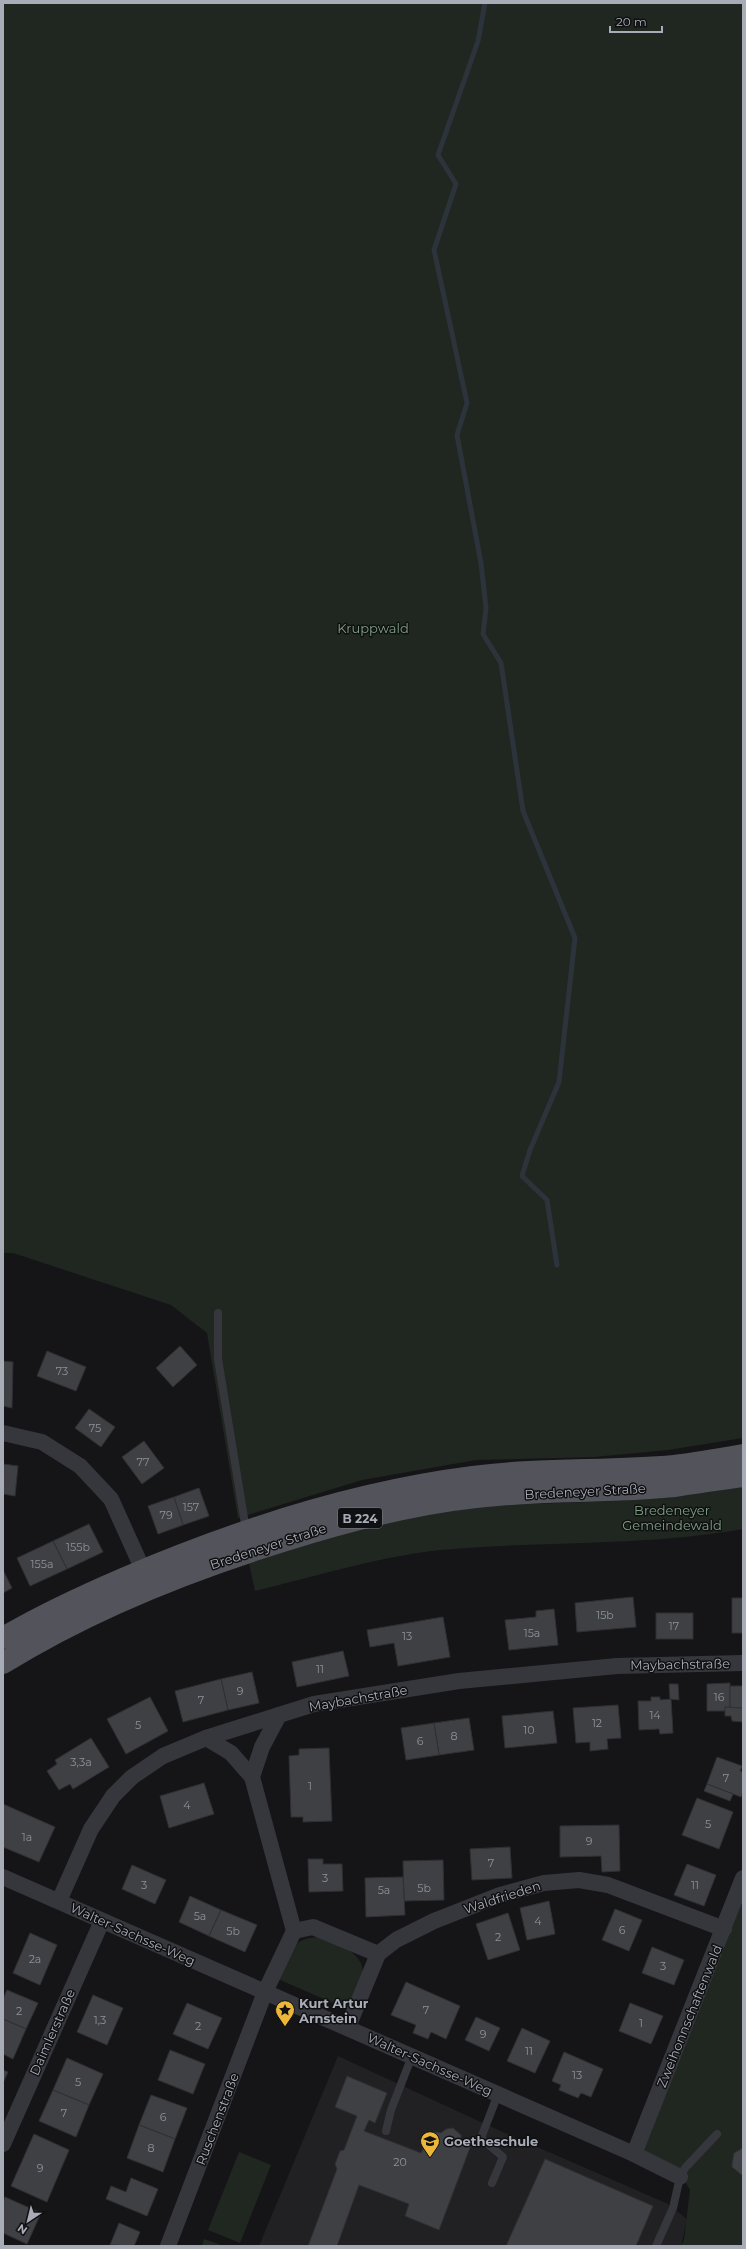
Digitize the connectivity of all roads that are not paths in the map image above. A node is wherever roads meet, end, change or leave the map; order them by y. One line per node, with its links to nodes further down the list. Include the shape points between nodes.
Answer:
1 (218, 1313): 5 (lane, via 218,1359)
2 (3, 1433): 6 (street, via 42,1442 80,1466 111,1499)
3 (743, 1455): 5 (main road, Bredeneyer Straße / B 224, via 675,1466 474,1476 408,1487 340,1503)
4 (743, 1476): 8 (main road, Bredeneyer Straße / B 224, via 673,1486 477,1496 414,1506 338,1524 232,1557 148,1589 83,1618)
5 (247, 1532): 6 (main road, Bredeneyer Straße / B 224)
6 (143, 1570): 7 (main road, Bredeneyer Straße / B 224, via 74,1600)
7 (3, 1638)
8 (3, 1663)
9 (743, 1663): 10 (street, Maybachstraße, via 617,1666 459,1681 314,1704)
10 (279, 1715): 11 (street, Maybachstraße); 12 (street, via 262,1748)
11 (206, 1738): 12 (street, via 231,1753); 15 (street, Maybachstraße, via 163,1756 132,1777 113,1796 91,1829)
12 (252, 1778): 18 (street)
13 (3, 1877): 15 (street, Walter-Sachsse-Weg)
14 (743, 1878): 17 (street, Zweihonnschaftenwald)
15 (59, 1902): 16 (street, Walter-Sachsse-Weg)
16 (102, 1921): 20 (street, Walter-Sachsse-Weg); 26 (street, Daimlerstraße)
17 (724, 1929): 19 (street, Waldfrieden, via 608,1885 579,1880 544,1883 500,1895 434,1921 396,1940); 27 (street, Zweihonnschaftenwald)
18 (294, 1931): 19 (street, via 313,1927); 20 (street)
19 (378, 1954): 21 (street, Waldfrieden)
20 (265, 1992): 21 (street, Walter-Sachsse-Weg); 30 (street, Ruschenstraße)
21 (348, 2027): 22 (street, Walter-Sachsse-Weg)
22 (412, 2056): 23 (street, Walter-Sachsse-Weg); 24 (lane, via 391,2110)
23 (498, 2094): 27 (street, Walter-Sachsse-Weg); 29 (lane, via 481,2138 503,2157)
24 (386, 2131)
25 (717, 2134): 28 (lane, via 685,2168)
26 (3, 2144)
27 (634, 2154): 28 (street, Walter-Sachsse-Weg)
28 (680, 2177): 31 (lane, via 673,2208)
29 (492, 2183)
30 (168, 2246)
31 (656, 2246)

